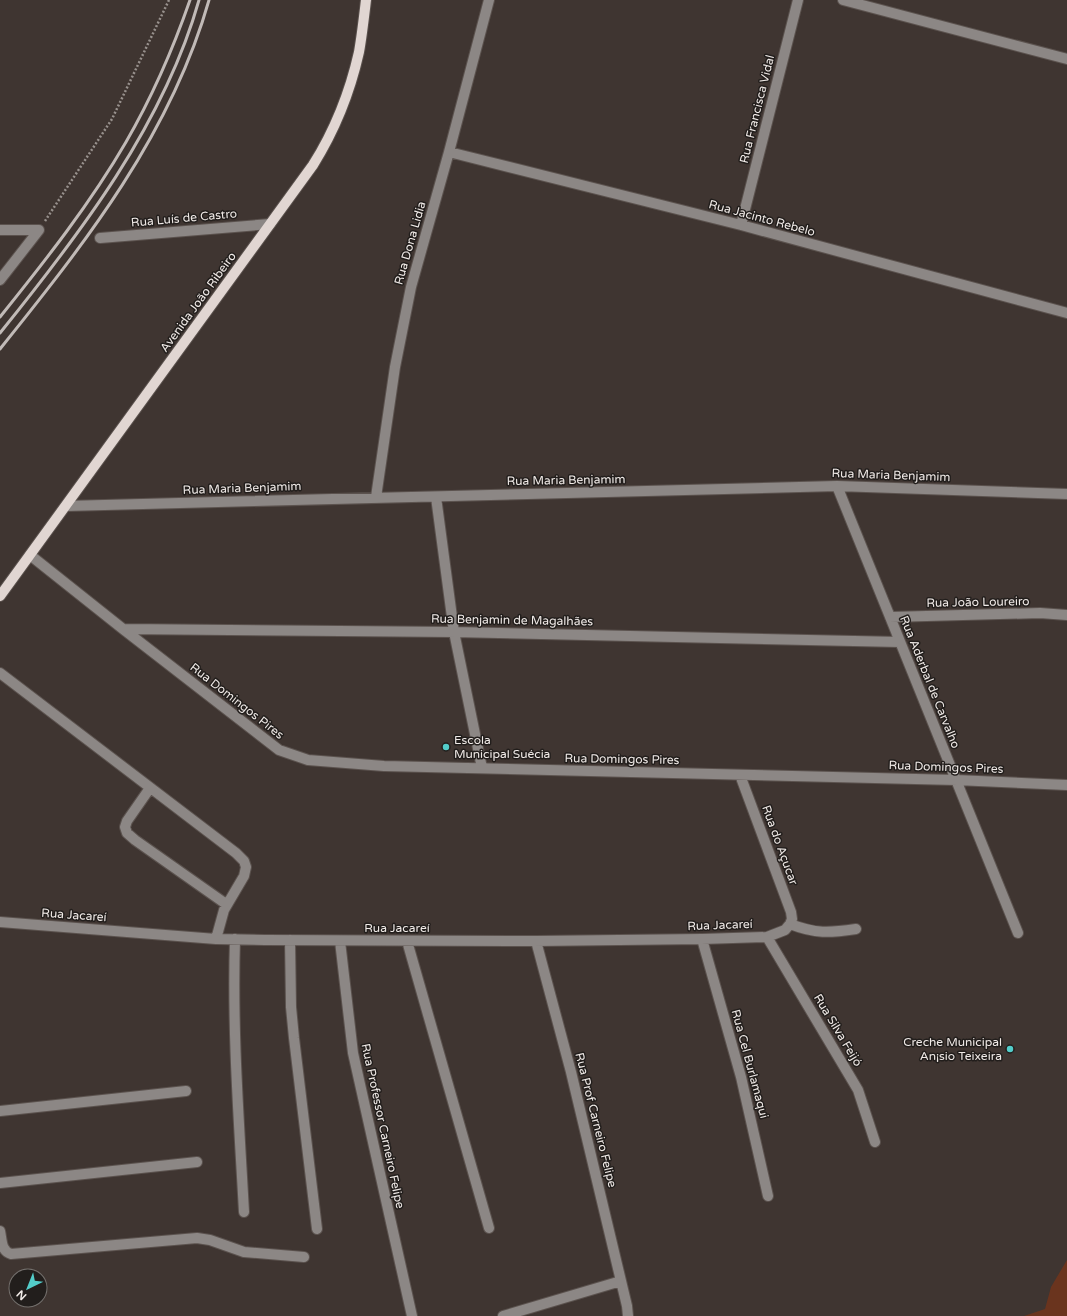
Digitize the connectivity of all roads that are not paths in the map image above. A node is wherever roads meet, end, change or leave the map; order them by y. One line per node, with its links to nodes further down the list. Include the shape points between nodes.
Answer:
1 (366, 0): 7 (main road, Avenida João Ribeiro, via 359,52 338,118 323,150)
2 (488, 0): 6 (street, Rua Dona Lidia)
3 (798, 0): 8 (street, Rua Francisca Vidal)
4 (843, 0): 5 (street)
5 (1067, 59)
6 (449, 152): 8 (street, Rua Jacinto Rebelo); 15 (street, Rua Dona Lidia, via 401,332)
7 (270, 224): 10 (street, Rua Luís de Castro); 17 (main road, Avenida João Ribeiro)
8 (741, 225): 12 (street, Rua Jacinto Rebelo)
9 (0, 230): 11 (street, via 39,230)
10 (100, 238)
11 (0, 280)
12 (1067, 313)
13 (837, 486): 14 (street, Rua Maria Benjamim); 16 (street, Rua Maria Benjamim); 21 (street, Rua Aderbal de Carvalho)
14 (1067, 494)
15 (376, 497): 16 (street, Rua Maria Benjamim); 17 (street, Rua Maria Benjamim)
16 (436, 497): 23 (street)
17 (66, 506): 18 (main road, Avenida João Ribeiro)
18 (30, 555): 19 (main road, Avenida João Ribeiro); 22 (street, Rua Domingos Pires)
19 (0, 596)
20 (1067, 615): 21 (street, Rua João Loureiro, via 1040,613)
21 (890, 617): 24 (street, Rua Aderbal de Carvalho)
22 (123, 629): 23 (street, Rua Benjamin de Magalhães); 26 (street, Rua Domingos Pires, via 279,750 308,760 384,766)
23 (454, 632): 24 (street, Rua Benjamin de Magalhães); 26 (street)
24 (900, 642): 28 (street, Rua Aderbal de Carvalho)
25 (0, 673): 30 (street)
26 (482, 768): 27 (street, Rua Domingos Pires)
27 (740, 775): 28 (street, Rua Domingos Pires); 33 (street, Rua do Açucar, via 791,912)
28 (956, 780): 29 (street, Rua Domingos Pires); 35 (street, Rua Aderbal de Carvalho)
29 (1067, 785)
30 (150, 788): 31 (street, via 244,861 244,876); 31 (street, via 127,821 127,833)
31 (226, 904): 37 (street)
32 (0, 922): 37 (street, Rua Jacareí)
33 (790, 924): 34 (street, via 822,933); 36 (street, Rua Jacareí, via 785,930)
34 (856, 929)
35 (1018, 933)
36 (767, 937): 39 (street, Rua Jacareí); 46 (street, Rua Silva Feijó, via 858,1090)
37 (216, 939): 38 (street, Rua Jacareí)
38 (235, 939): 40 (street, Rua Jacareí); 50 (street, via 235,1038)
39 (702, 939): 43 (street, Rua Jacareí); 49 (street, Rua Cel Burlamaqui, via 741,1077)
40 (290, 940): 41 (street, Rua Jacareí); 52 (street, via 291,1007)
41 (340, 940): 42 (street, Rua Jacareí); 57 (street, Rua Professor Carneiro Felipe, via 353,1053)
42 (407, 941): 43 (street, Rua Jacareí); 51 (street)
43 (536, 941): 55 (street, Rua Prof Carneiro Felipe, via 572,1072)
44 (186, 1091): 45 (street)
45 (0, 1111)
46 (875, 1142)
47 (197, 1162): 48 (street)
48 (0, 1183)
49 (768, 1196)
50 (244, 1212)
51 (488, 1228)
52 (317, 1229)
53 (0, 1231): 54 (street, via 4,1249 11,1254 197,1238 244,1252)
54 (304, 1257)
55 (621, 1281): 56 (street, Rua Prof Carneiro Felipe); 58 (street)
56 (628, 1311)
57 (412, 1316)
58 (503, 1316)

